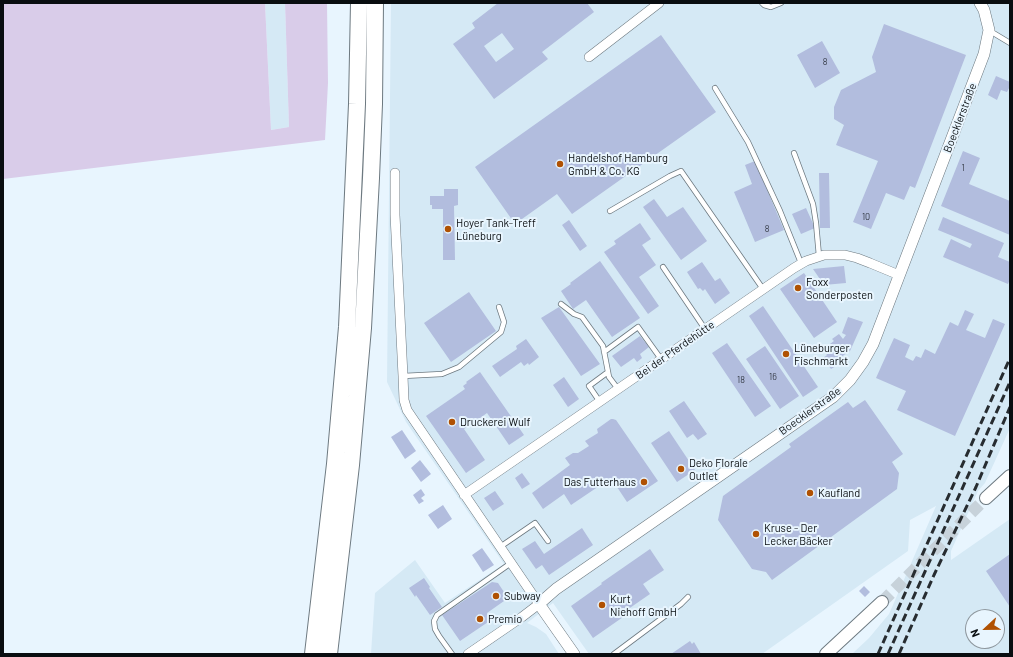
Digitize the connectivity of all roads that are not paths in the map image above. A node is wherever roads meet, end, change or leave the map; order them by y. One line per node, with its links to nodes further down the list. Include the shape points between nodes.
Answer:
1 (359, 3): 38 (highway, via 347,327 335,464)
2 (376, 3): 37 (highway, via 363,328 351,465)
3 (659, 3): 9 (street)
4 (762, 3): 5 (lane, via 771,8)
5 (781, 3)
6 (980, 3): 7 (street)
7 (989, 30): 8 (lane); 17 (street, Boecklerstraße, via 984,54)
8 (1010, 43)
9 (588, 57)
10 (715, 88): 15 (lane, via 748,142)
11 (794, 152): 14 (lane, via 813,204)
12 (395, 173): 25 (street)
13 (610, 211): 18 (lane, via 681,171)
14 (819, 256): 15 (street, Bei der Pferdehütte); 17 (street, Bei der Pferdehütte, via 845,255)
15 (801, 263): 18 (street, Bei der Pferdehütte)
16 (663, 267): 21 (lane)
17 (899, 276): 36 (street, Boecklerstraße, via 868,353 857,372 842,389 696,494 556,589)
18 (764, 289): 21 (street, Bei der Pferdehütte)
19 (561, 304): 22 (lane, via 582,317 603,346)
20 (499, 307): 25 (lane, via 504,322 501,332 459,367 442,374)
21 (705, 329): 23 (street, Bei der Pferdehütte)
22 (604, 352): 23 (lane, via 638,327); 24 (lane)
23 (661, 359): 26 (street, Bei der Pferdehütte)
24 (608, 372): 26 (lane); 27 (lane, via 589,386)
25 (403, 376): 29 (street, via 407,410)
26 (618, 389): 27 (street, Bei der Pferdehütte)
27 (600, 402): 29 (street, Bei der Pferdehütte)
28 (1010, 476): 30 (main road)
29 (464, 495): 32 (street)
30 (986, 498)
31 (548, 541): 32 (lane, via 535,523)
32 (500, 547): 33 (street)
33 (511, 563): 36 (street); 39 (lane, via 437,615 434,621 435,628)
34 (688, 597): 42 (lane)
35 (882, 602): 43 (main road)
36 (539, 604): 40 (street); 41 (street)
37 (329, 653)
38 (313, 654)
39 (452, 654)
40 (468, 654)
41 (574, 654)
42 (614, 654)
43 (826, 654)

